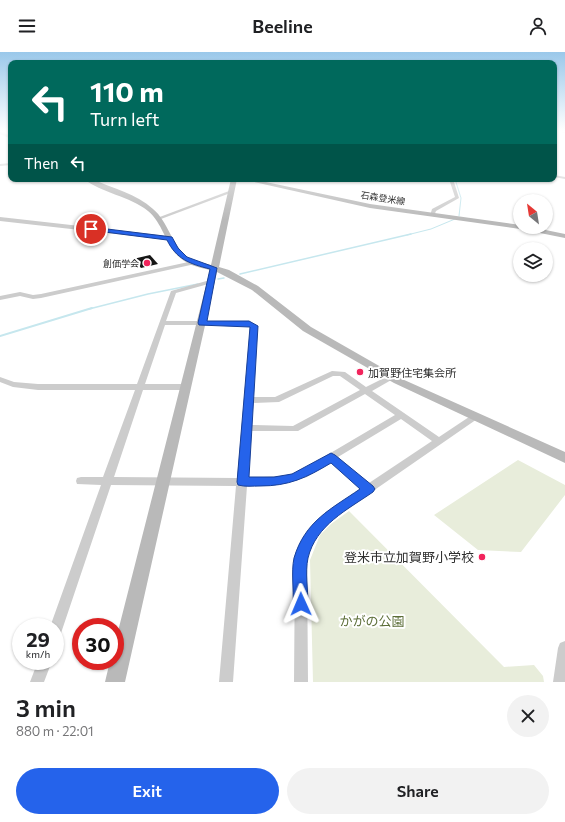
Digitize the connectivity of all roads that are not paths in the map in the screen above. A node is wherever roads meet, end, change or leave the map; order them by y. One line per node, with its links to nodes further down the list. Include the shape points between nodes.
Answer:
1 (94, 182): 6 (street, via 141,203)
2 (258, 182): 5 (street, 石森登米線, via 370,206)
3 (452, 182): 5 (street, via 457,198 434,210)
4 (233, 185): 6 (street); 13 (street)
5 (432, 215): 8 (street, 石森登米線)
6 (159, 218): 11 (street)
7 (0, 219): 11 (street)
8 (513, 226)
9 (553, 234): 10 (street, 石森登米線)
10 (565, 236)
11 (169, 238): 12 (street, via 177,252)
12 (192, 263): 13 (street); 15 (street, via 41,296 20,294)
13 (214, 268): 14 (street); 18 (street, via 245,282 307,329)
14 (210, 282): 16 (street, via 173,292); 17 (street)
15 (0, 298)
16 (162, 323): 17 (street); 21 (street)
17 (202, 323): 20 (street); 23 (street, via 249,323 254,326)
18 (390, 377): 22 (street); 25 (street)
19 (0, 379): 21 (street, via 38,388)
20 (186, 387): 21 (street); 32 (street)
21 (140, 388): 31 (street)
22 (365, 390): 23 (street, via 342,374 332,373 276,400); 24 (street); 26 (street, via 295,429)
23 (249, 400): 26 (street)
24 (401, 415): 27 (street); 28 (street)
25 (475, 417): 27 (street); 29 (street)
26 (247, 428): 33 (street)
27 (439, 441): 34 (street)
28 (331, 457): 33 (street, via 293,478); 34 (street)
29 (565, 458)
30 (81, 481): 31 (street)
31 (107, 481): 32 (street); 35 (street)
32 (163, 481): 33 (street); 39 (street)
33 (242, 482): 40 (street)
34 (369, 489): 41 (street, via 322,521 311,534 303,550 300,573)
35 (60, 618)
36 (565, 654): 42 (street)
37 (42, 670): 38 (street)
38 (37, 682)
39 (115, 682)
40 (226, 682)
41 (302, 682)
42 (560, 682)

